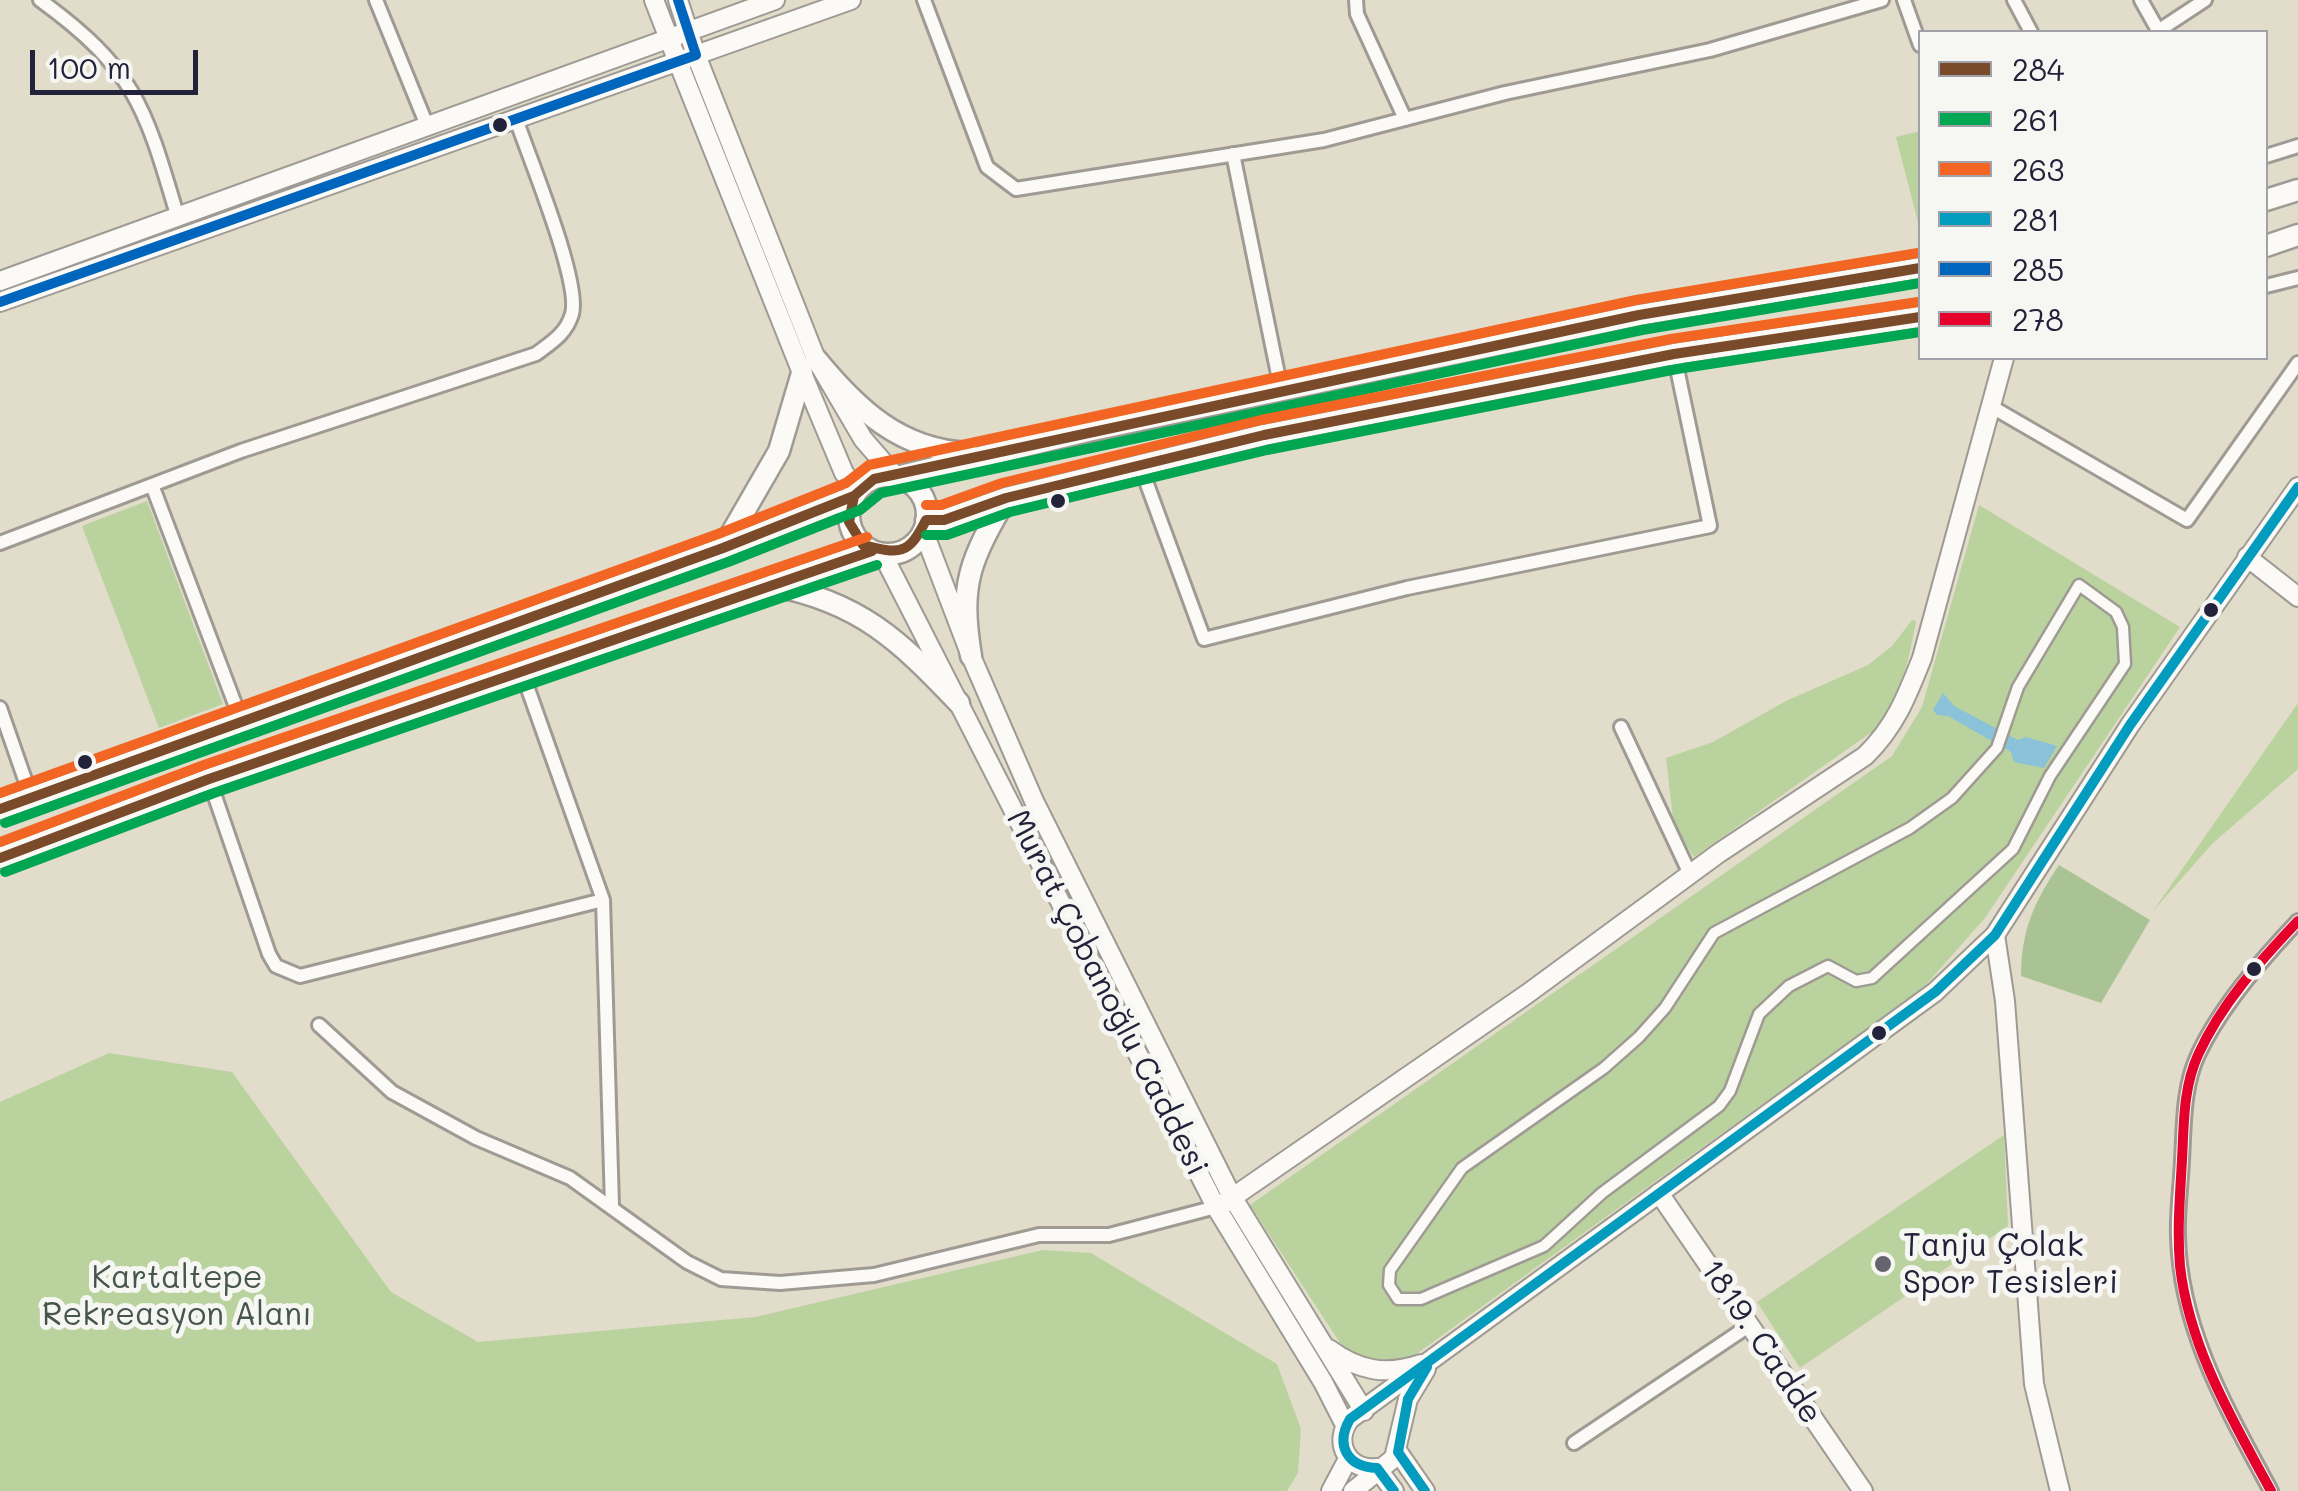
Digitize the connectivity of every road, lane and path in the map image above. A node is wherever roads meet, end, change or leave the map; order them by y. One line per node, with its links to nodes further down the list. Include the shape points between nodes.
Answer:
1 (40, 0): 29 (street, via 101,48 128,83)
2 (376, 0): 23 (street)
3 (654, 0): 19 (main road)
4 (678, 0): 17 (main road)
5 (776, 0): 17 (main road)
6 (851, 0): 20 (main road)
7 (924, 0): 25 (street, via 986,167 1016,190)
8 (1356, 0): 22 (street)
9 (1882, 0): 22 (street, via 1710,50)
10 (1904, 0): 18 (street)
11 (2014, 0): 14 (street)
12 (2142, 0): 15 (street)
13 (2205, 0): 16 (street)
14 (2030, 30)
15 (2157, 30)
16 (2161, 30)
17 (688, 34): 19 (main road); 20 (main road)
18 (1918, 39)
19 (670, 42): 20 (main road); 23 (main road)
20 (687, 58): 21 (main road); 41 (main road)
21 (516, 119): 36 (main road); 47 (street, via 568,272 573,311 562,335 536,354)
22 (1405, 119): 25 (street)
23 (428, 128): 29 (main road)
24 (2298, 146): 26 (street)
25 (1233, 154): 42 (street)
26 (2268, 155)
27 (2298, 190): 28 (main road)
28 (2268, 199)
29 (178, 218): 34 (main road)
30 (2298, 235): 31 (main road)
31 (2268, 245)
32 (1918, 268): 42 (main road, via 1639,315)
33 (2298, 278): 35 (street)
34 (0, 281)
35 (2268, 286)
36 (0, 302)
37 (1918, 316): 38 (main road)
38 (1674, 354): 45 (main road); 45 (street, via 1710,526 1204,638)
39 (2004, 360): 43 (main road)
40 (2298, 363): 43 (street, via 2187,520)
41 (809, 366): 44 (main road, via 894,432 954,452); 46 (main road); 49 (main road); 53 (main road, via 779,451)
42 (1281, 389): 44 (main road)
43 (1992, 407): 69 (main road, via 1922,658 1895,722 1865,756)
44 (985, 454): 46 (main road)
45 (1140, 465): 50 (main road)
46 (896, 477): 49 (main road, via 874,478); 51 (main road, via 921,494)
47 (152, 485): 52 (street); 62 (street)
48 (2298, 488): 55 (main road)
49 (855, 493): 53 (main road); 54 (main road, via 851,529)
50 (1006, 498): 51 (main road); 58 (main road, via 965,585)
51 (925, 525): 54 (main road, via 908,548); 58 (main road, Murat Çobanoğlu Caddesi)
52 (0, 543)
53 (723, 548): 62 (main road)
54 (877, 552): 56 (main road); 60 (main road, Murat Çobanoğlu Caddesi)
55 (2247, 557): 57 (main road); 72 (main road)
56 (769, 585): 59 (main road); 60 (main road, via 844,606 890,632)
57 (2298, 597)
58 (970, 656): 75 (main road, Murat Çobanoğlu Caddesi)
59 (522, 672): 65 (main road); 70 (street)
60 (959, 704): 75 (main road, Murat Çobanoğlu Caddesi)
61 (0, 708): 66 (street)
62 (242, 720): 66 (main road)
63 (1621, 727): 69 (street)
64 (2005, 730): 64 (street, via 2018,687 2080,585 2092,591 2123,628 2125,664 2004,859 1872,978 1856,981 1818,967 1778,994 1756,1022 1725,1101 1602,1193 1560,1236 1421,1299 1404,1302 1393,1294 1390,1270 1462,1168 1639,1037 1714,933 1928,817 1997,748)
65 (209, 779): 68 (main road); 70 (street, via 269,954 286,973 300,976)
66 (31, 798): 67 (main road)
67 (0, 809)
68 (0, 858)
69 (1690, 874): 75 (main road)
70 (603, 900): 76 (street)
71 (2298, 921): 92 (street, via 2197,1056 2184,1110 2178,1236 2184,1298 2216,1388)
72 (1995, 935): 74 (main road, via 1935,992); 91 (main road, via 2006,1001 2034,1384)
73 (319, 1025): 76 (street, via 392,1092 570,1178)
74 (1659, 1193): 77 (main road, 1819. Cadde); 79 (main road)
75 (1225, 1203): 76 (street, via 1109,1235 1039,1235 893,1272 780,1283 705,1274); 78 (main road, Murat Çobanoğlu Caddesi); 81 (main road, Murat Çobanoğlu Caddesi)
76 (612, 1206)
77 (1750, 1325): 82 (street); 90 (main road, 1819. Cadde)
78 (1324, 1345): 79 (main road, via 1358,1368 1379,1372); 80 (main road, Murat Çobanoğlu Caddesi)
79 (1431, 1360): 80 (main road); 83 (main road, via 1408,1399)
80 (1364, 1411): 81 (main road); 83 (main road, via 1390,1417)
81 (1345, 1426): 84 (main road, via 1341,1442)
82 (1574, 1443)
83 (1399, 1447): 85 (main road); 89 (main road)
84 (1348, 1458): 85 (main road, via 1362,1468); 86 (main road)
85 (1378, 1468): 87 (main road); 88 (main road)
86 (1331, 1491)
87 (1353, 1491)
88 (1394, 1491)
89 (1425, 1491)
90 (1863, 1491)
91 (2060, 1491)
92 (2271, 1491)

